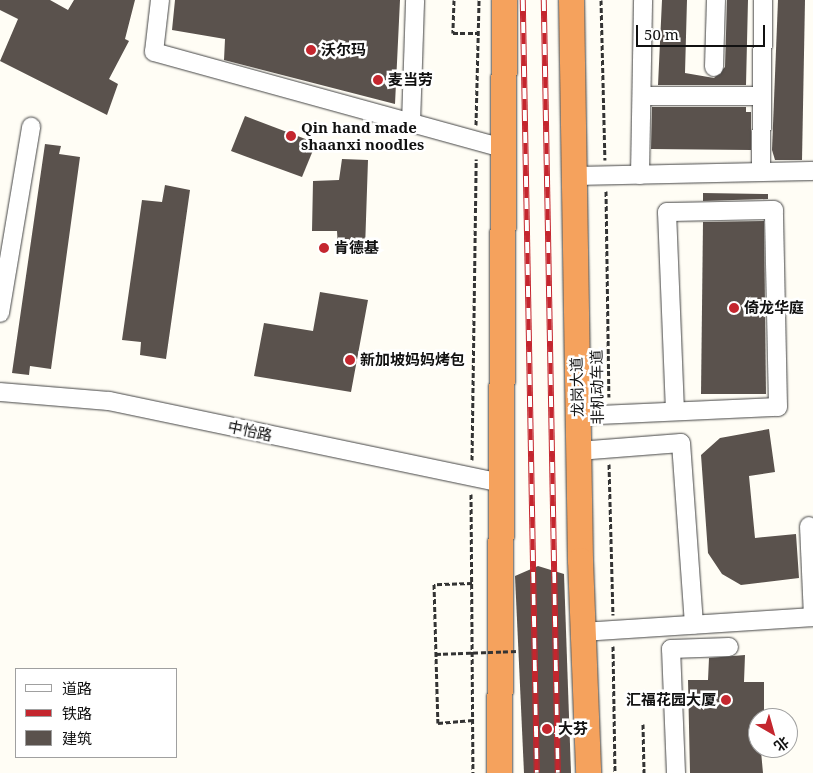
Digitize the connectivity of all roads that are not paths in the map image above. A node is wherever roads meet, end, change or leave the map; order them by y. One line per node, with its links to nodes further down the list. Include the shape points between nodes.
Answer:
1 (160, 0): 11 (street, via 154,52)
2 (415, 0): 11 (street)
3 (504, 0): 13 (highway)
4 (571, 0): 17 (highway, 龙岗大道)
5 (643, 0): 9 (street)
6 (716, 0): 8 (street)
7 (764, 0): 10 (street)
8 (714, 67)
9 (642, 96): 10 (street); 16 (street)
10 (762, 96): 15 (street)
11 (411, 123): 13 (street)
12 (31, 127): 18 (street)
13 (502, 148): 23 (highway)
14 (813, 171): 15 (street)
15 (761, 172): 16 (street)
16 (640, 174): 17 (street)
17 (573, 176): 21 (highway, 龙岗大道)
18 (0, 313)
19 (0, 392): 23 (street, 中怡路, via 109,401)
20 (675, 410): 20 (street, via 778,407 774,210 667,212); 21 (street)
21 (577, 416): 22 (highway, 龙岗大道)
22 (578, 451): 25 (street, via 681,443); 26 (highway, 龙岗大道)
23 (498, 482): 28 (highway)
24 (809, 526): 25 (street, via 813,617)
25 (694, 625): 26 (street)
26 (583, 632): 29 (highway, 龙岗大道)
27 (729, 647): 30 (street, via 671,649)
28 (498, 773)
29 (588, 773)
30 (676, 773)

